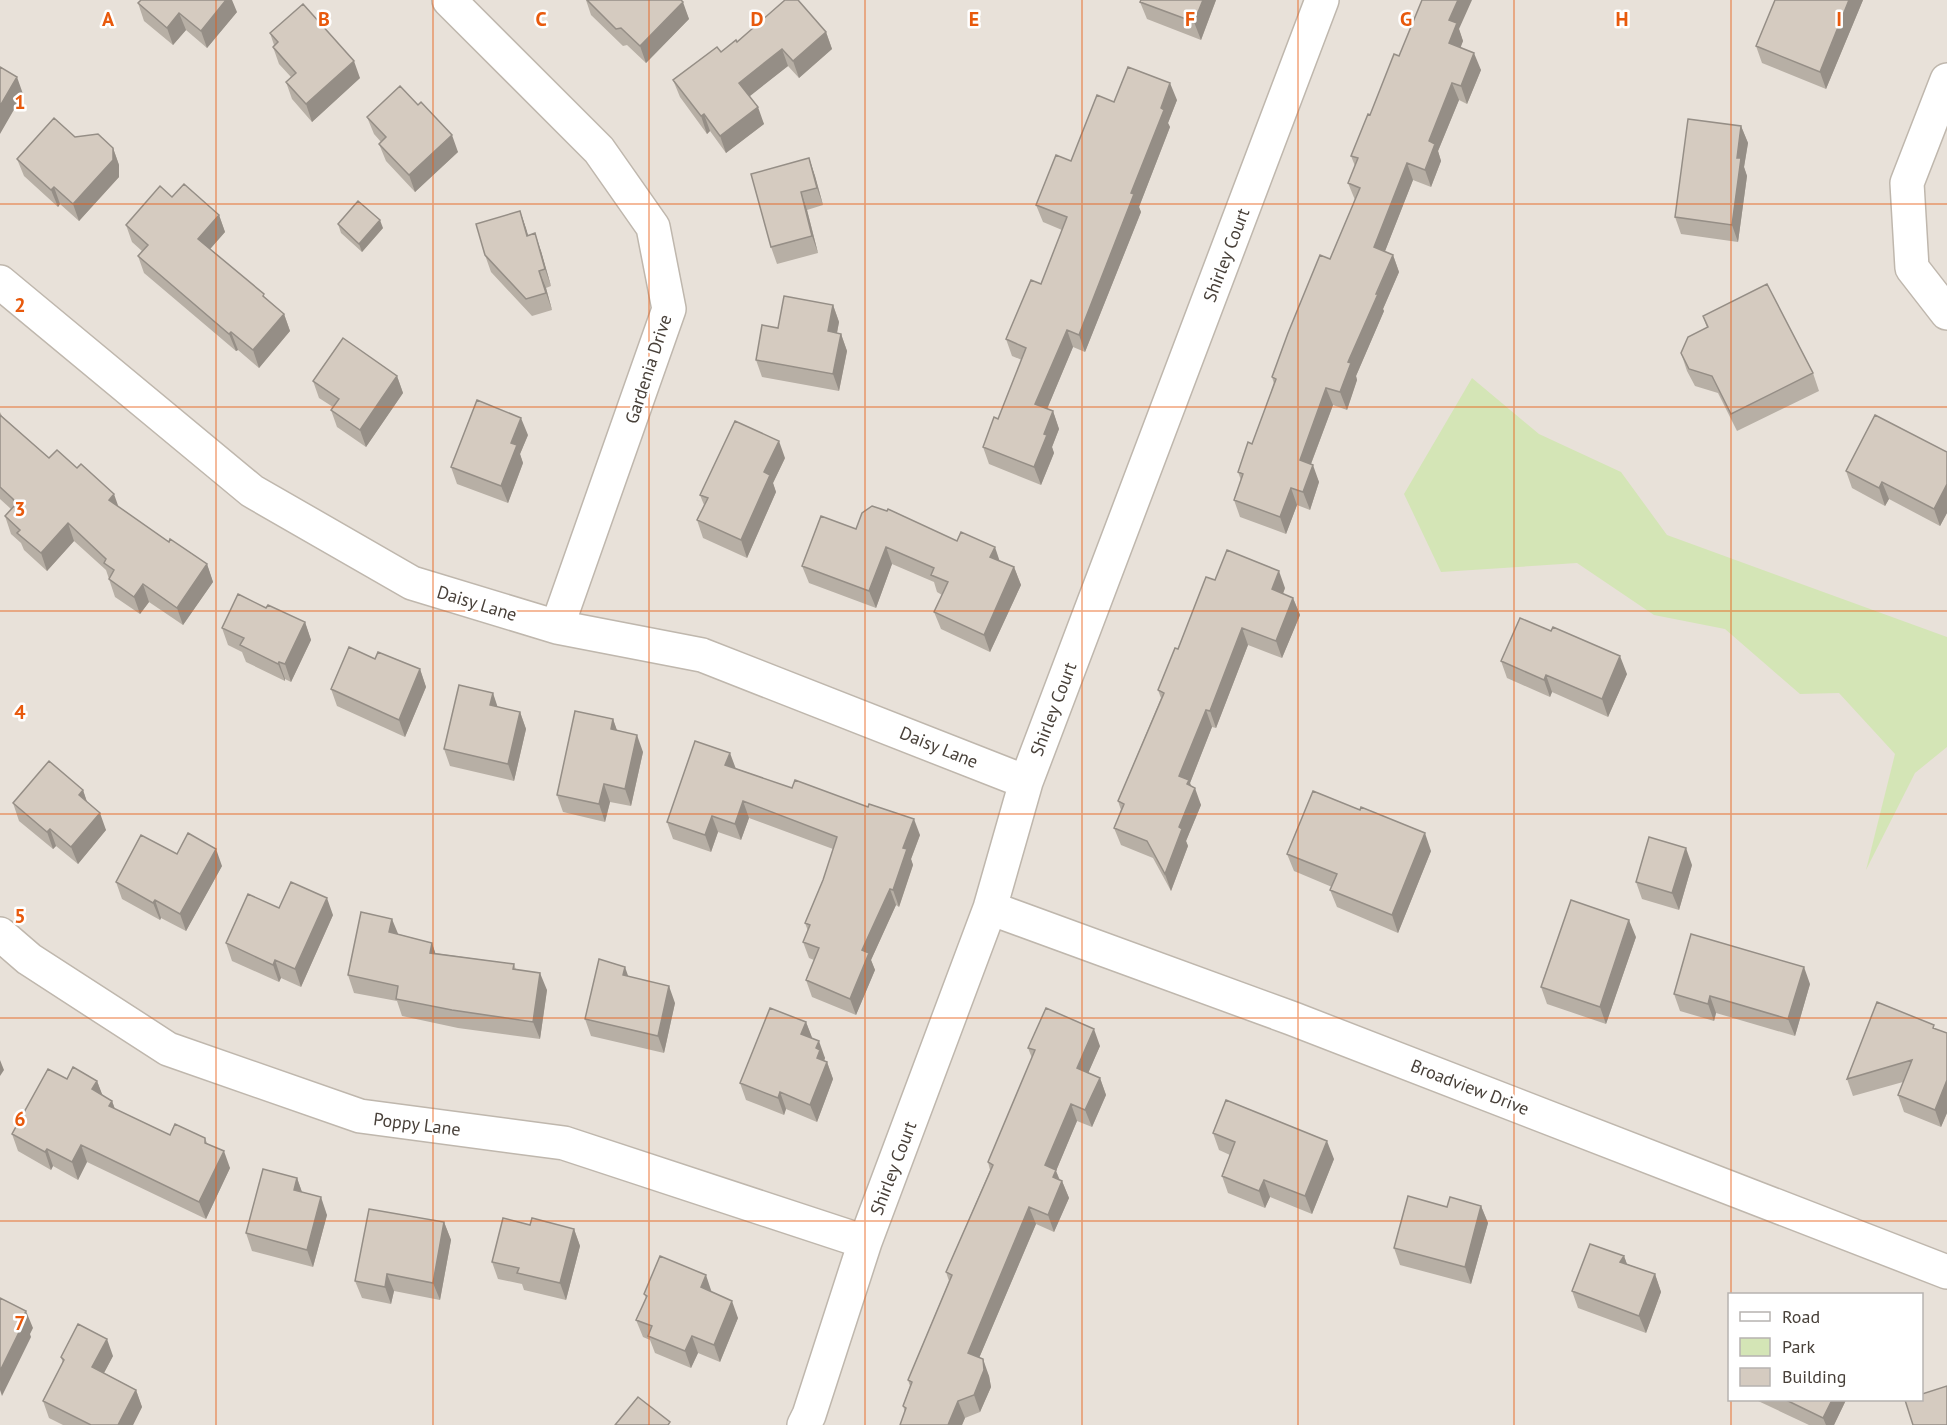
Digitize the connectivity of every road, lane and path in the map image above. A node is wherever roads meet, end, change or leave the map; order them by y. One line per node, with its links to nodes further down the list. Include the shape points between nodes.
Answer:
1 (449, 0): 6 (street, Gardenia Drive, via 598,150 653,227 669,309)
2 (1322, 0): 7 (street, Shirley Court)
3 (1947, 80): 5 (street, via 1907,183 1912,268)
4 (0, 282): 6 (street, Daisy Lane, via 252,491 412,583)
5 (1947, 313)
6 (557, 627): 7 (street, Daisy Lane, via 702,655)
7 (1026, 782): 8 (street, Shirley Court)
8 (990, 909): 10 (street, Shirley Court); 11 (street, Broadview Drive, via 1291,1018)
9 (0, 934): 10 (street, Poppy Lane, via 29,958 168,1049 360,1116 564,1143)
10 (866, 1242): 12 (street, Shirley Court)
11 (1947, 1272)
12 (804, 1425)

